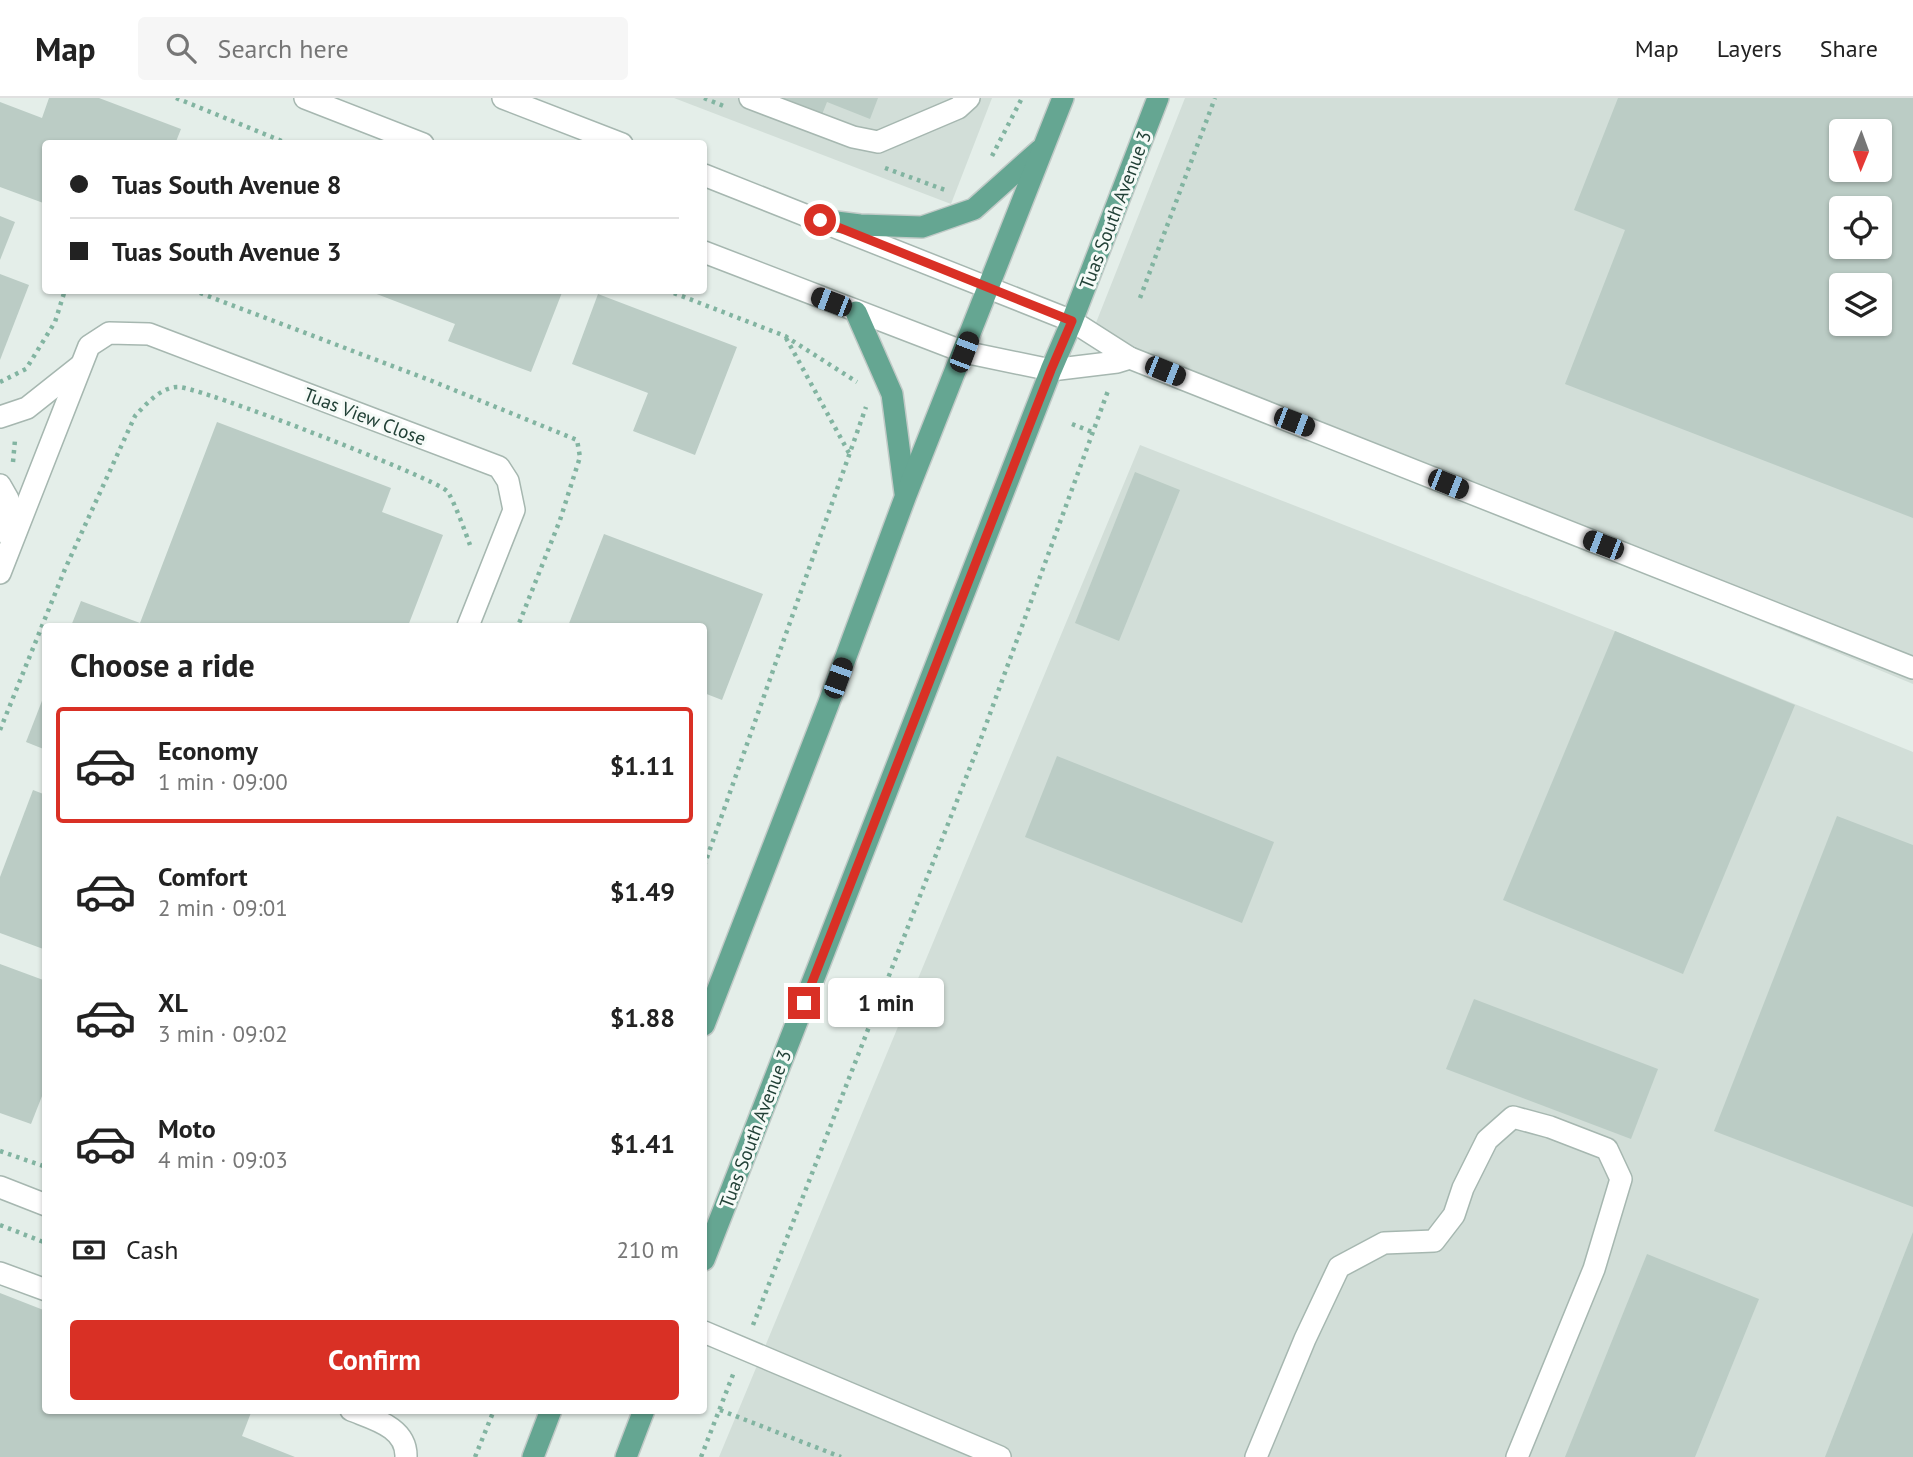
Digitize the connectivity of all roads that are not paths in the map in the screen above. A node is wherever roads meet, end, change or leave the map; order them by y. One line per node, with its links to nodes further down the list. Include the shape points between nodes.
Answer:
1 (305, 98): 7 (street)
2 (503, 98): 8 (street)
3 (750, 98): 4 (street, via 878,142 958,108)
4 (969, 98)
5 (1063, 98): 9 (main road)
6 (1158, 98): 15 (main road, Tuas South Avenue 3)
7 (413, 140)
8 (612, 140)
9 (1044, 147): 11 (main road, via 974,209 922,227); 13 (main road)
10 (707, 176): 11 (street)
11 (820, 220): 13 (street)
12 (707, 253): 14 (street)
13 (989, 287): 15 (street); 16 (main road)
14 (856, 312): 16 (street); 22 (main road, via 892,394)
15 (1072, 321): 17 (street); 19 (main road, Tuas South Avenue 3)
16 (964, 352): 19 (street); 22 (main road)
17 (1130, 358): 19 (street); 26 (street)
18 (81, 365): 20 (street, Tuas View Close, via 27,408); 23 (street, Tuas View Close); 25 (street, Tuas View Close, via 89,346 109,334 149,334 499,467 508,481 514,510)
19 (1051, 370): 30 (main road, Tuas South Avenue 3)
20 (0, 417)
21 (0, 485): 23 (street, Tuas View Close, via 8,499)
22 (906, 495): 27 (main road)
23 (9, 549): 24 (street, Tuas View Close)
24 (0, 573)
25 (469, 623)
26 (1913, 668)
27 (707, 1017)
28 (0, 1186): 29 (street)
29 (42, 1203)
30 (707, 1252)
31 (0, 1273): 32 (street)
32 (42, 1289)
33 (707, 1333): 40 (street)
34 (360, 1414): 37 (street, via 391,1427 407,1449)
35 (549, 1414): 38 (main road)
36 (642, 1414): 39 (main road)
37 (407, 1457)
38 (533, 1457)
39 (626, 1457)
40 (1000, 1457)
41 (1256, 1457): 42 (street, via 1339,1268 1384,1243 1434,1241 1454,1216 1487,1140 1513,1118 1607,1149 1621,1179 1594,1269)
42 (1517, 1457)

